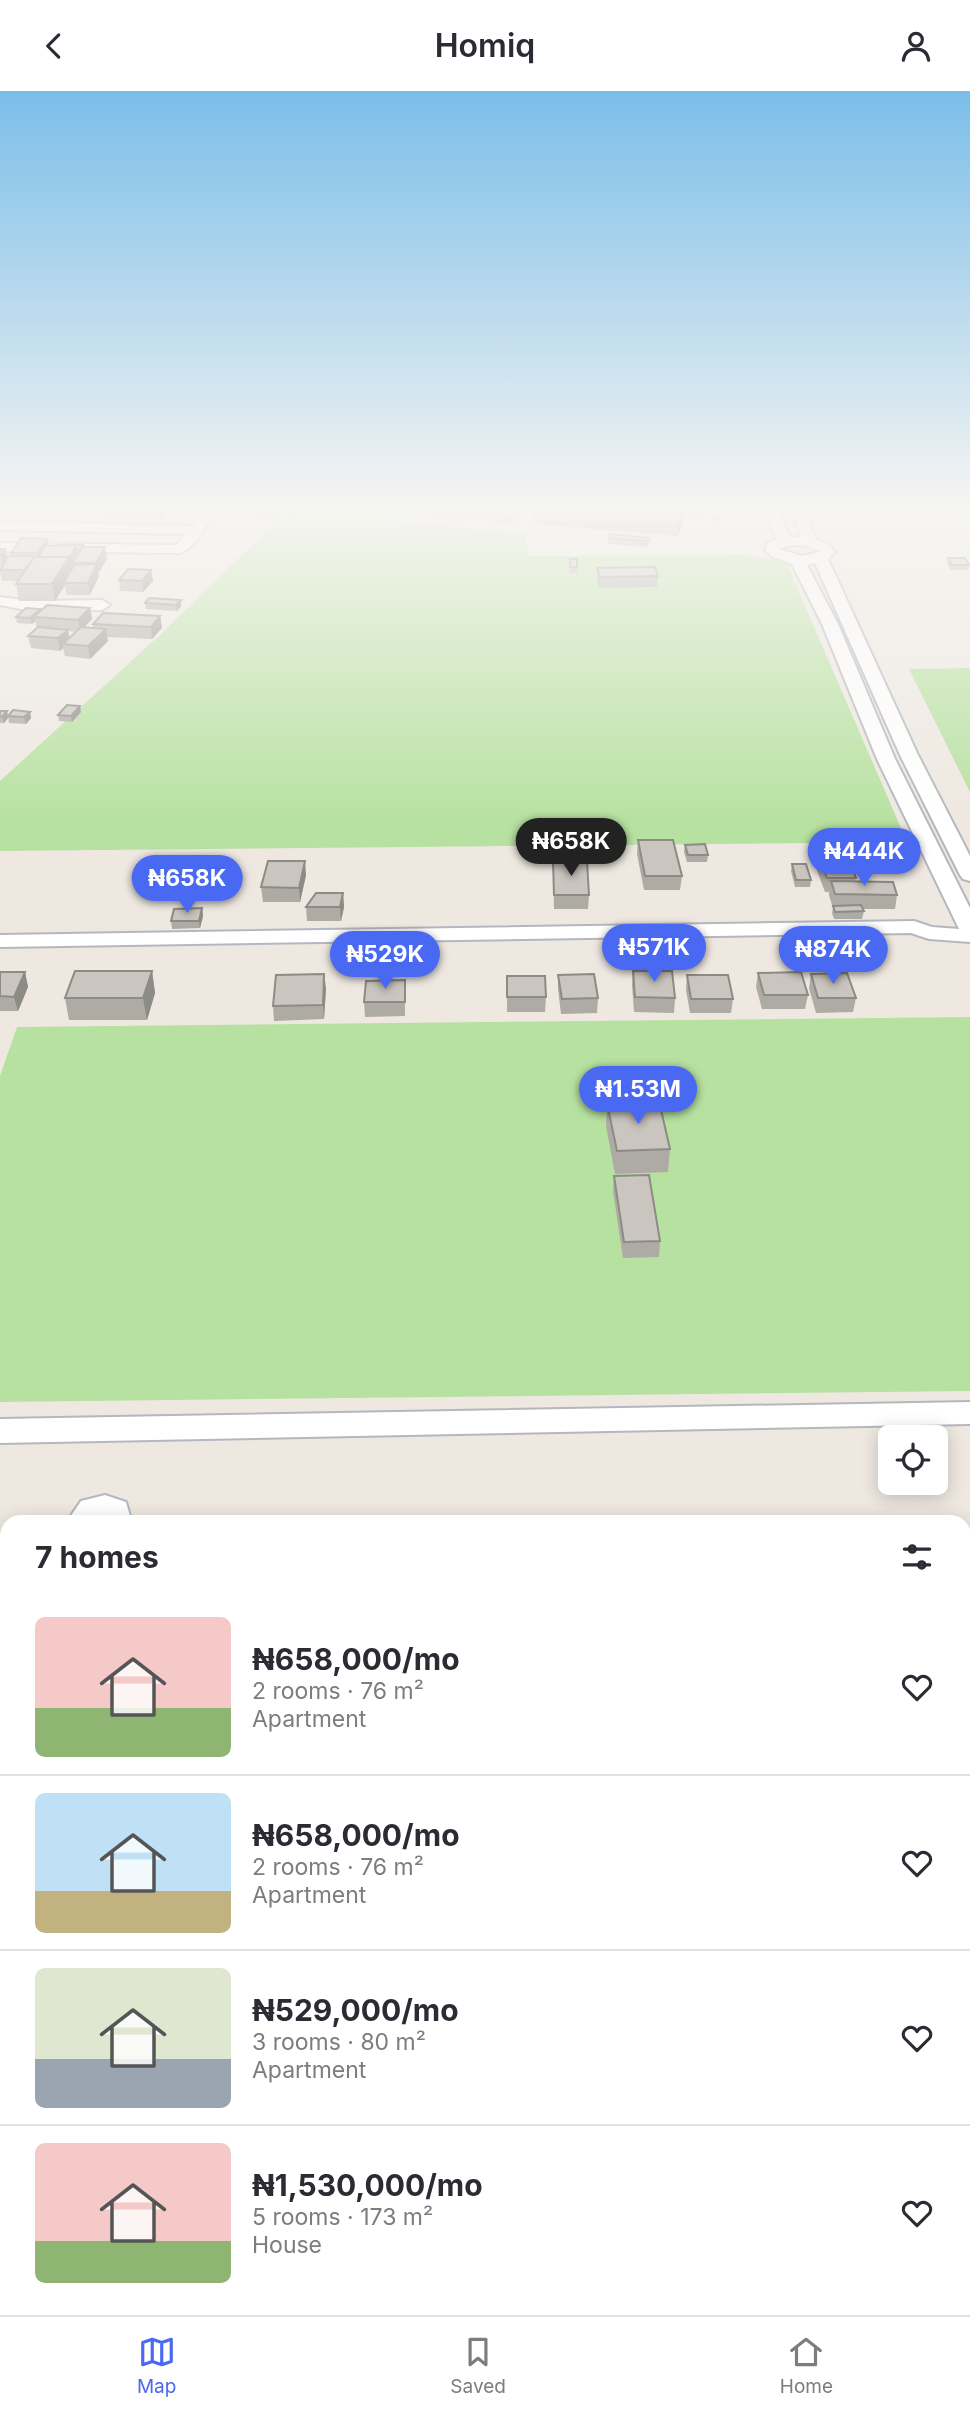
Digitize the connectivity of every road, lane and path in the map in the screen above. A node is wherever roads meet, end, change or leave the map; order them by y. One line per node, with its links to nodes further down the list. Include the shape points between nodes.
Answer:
1 (825, 615): 5 (street, via 886,759)
2 (846, 615): 3 (street)
3 (970, 875)
4 (914, 927): 5 (street, via 929,933); 6 (street)
5 (968, 928)
6 (0, 941)
7 (970, 1413): 8 (street)
8 (0, 1431)
9 (88, 1515): 10 (street, via 105,1508)
10 (115, 1515)

